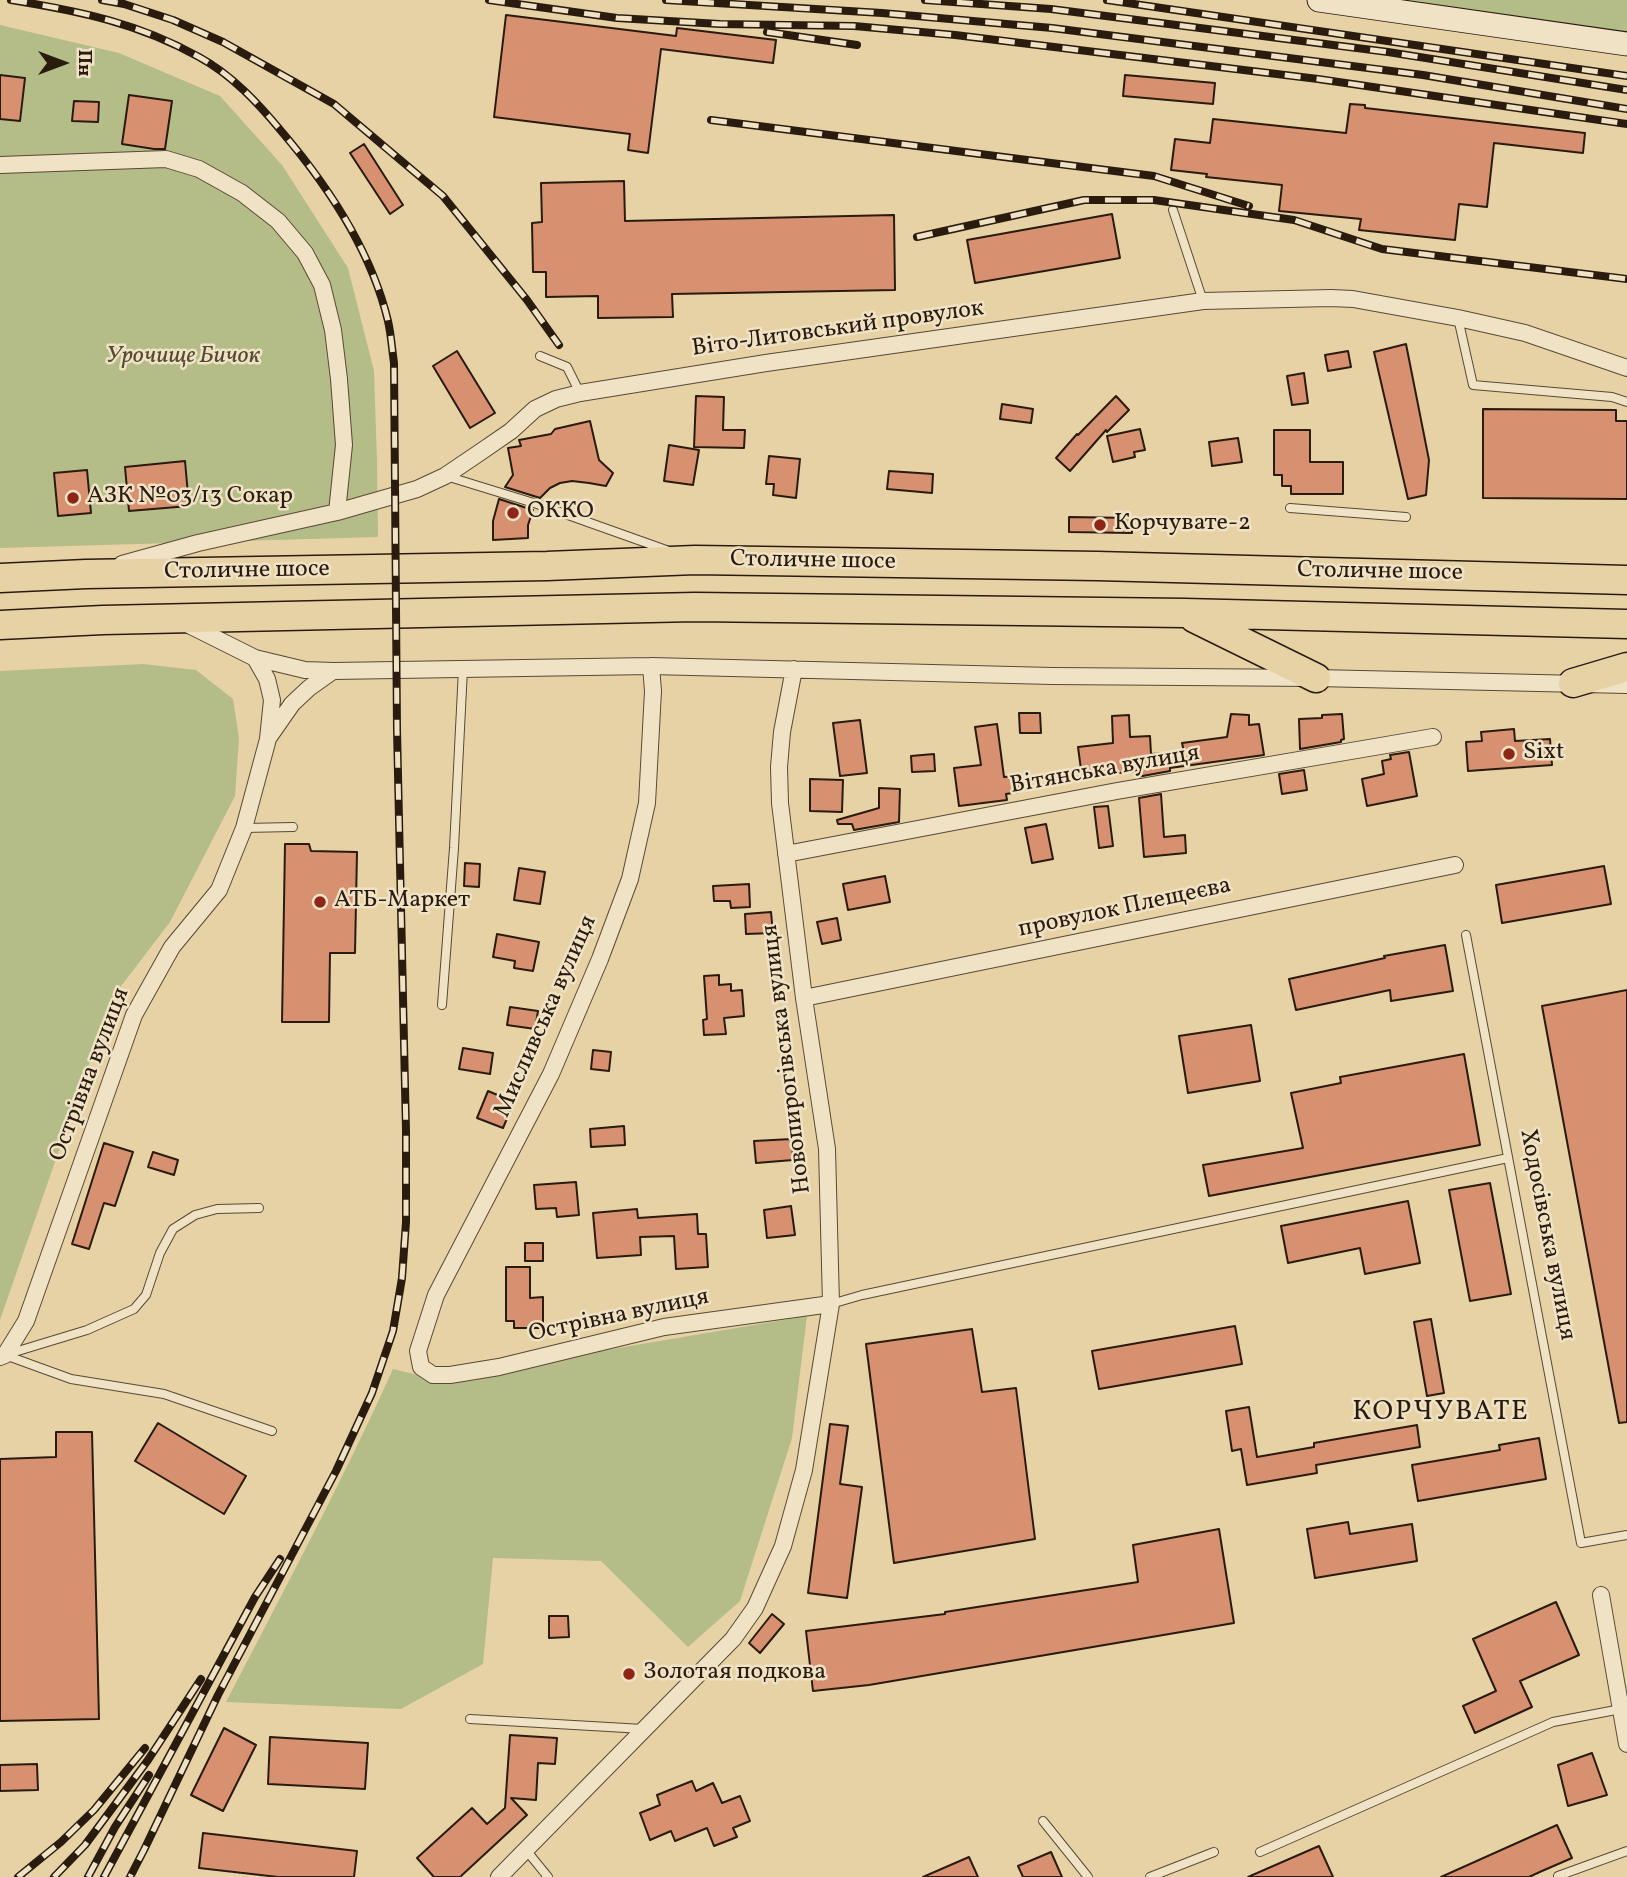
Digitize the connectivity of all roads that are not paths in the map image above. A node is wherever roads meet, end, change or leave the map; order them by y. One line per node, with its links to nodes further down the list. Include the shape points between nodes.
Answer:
1 (1319, 0): 2 (street)
2 (1393, 6): 3 (street)
3 (1627, 44)
4 (0, 165): 14 (street, via 166,159 199,169 242,193 278,221 305,253 322,285 333,330 344,445)
5 (1173, 210): 6 (lane)
6 (1203, 301): 7 (street, Віто-Литовський провулок, via 1353,299); 10 (street, Віто-Литовський провулок)
7 (1458, 318): 9 (street, Віто-Литовський провулок, via 1525,334); 11 (lane, via 1473,385)
8 (540, 356): 10 (lane, via 567,367)
9 (1627, 368)
10 (580, 393): 12 (street, Віто-Литовський провулок, via 535,409)
11 (1627, 402)
12 (445, 476): 14 (street, Віто-Литовський провулок); 16 (lane)
13 (1290, 508): 15 (lane)
14 (337, 512): 17 (street, Віто-Литовський провулок, via 198,543)
15 (1406, 517)
16 (695, 560): 17 (highway, Столичне шосе); 19 (highway, Столичне шосе)
17 (86, 575): 18 (highway, Столичне шосе)
18 (0, 578)
19 (1627, 580)
20 (1185, 613): 21 (highway, Столичне шосе, via 695,607); 22 (highway, Столичне шосе); 30 (highway)
21 (175, 618): 23 (highway, Столичне шосе); 24 (street)
22 (1627, 624)
23 (0, 625)
24 (255, 658): 29 (street, via 305,670); 34 (street, Острівна вулиця, via 272,700)
25 (651, 666): 27 (street); 28 (street); 46 (street, Мисливська вулиця, via 647,803 630,879 551,1074 436,1295 418,1351)
26 (1627, 667): 31 (highway)
27 (463, 669): 29 (street); 41 (lane)
28 (794, 669): 30 (street); 37 (street, Новопирогівська вулиця, via 779,767)
29 (333, 671): 34 (street, Острівна вулиця, via 292,704)
30 (1316, 678): 31 (street)
31 (1573, 683): 32 (street)
32 (1627, 685)
33 (1433, 737): 37 (street, Вітянська вулиця)
34 (268, 739): 36 (street, Острівна вулиця)
35 (293, 827): 36 (lane)
36 (244, 828): 45 (street, Острівна вулиця, via 219,890 172,947 134,1015 26,1321)
37 (786, 854): 40 (street, Новопирогівська вулиця)
38 (1455, 865): 40 (street, провулок Плещеєва)
39 (1466, 935): 42 (lane, Ходосівська вулиця)
40 (804, 998): 44 (street, Новопирогівська вулиця, via 827,1149)
41 (442, 1005)
42 (1508, 1158): 44 (lane); 48 (lane, Ходосівська вулиця, via 1581,1543)
43 (259, 1208): 45 (lane, via 217,1209 195,1215 173,1229 146,1295 135,1309 87,1330)
44 (831, 1304): 46 (street, Острівна вулиця, via 664,1327 450,1375 433,1375); 53 (street, Новопирогівська вулиця, via 804,1470 783,1546 755,1608 733,1639)
45 (2, 1356): 47 (lane, via 71,1379 164,1394)
46 (421, 1367)
47 (272, 1431)
48 (1627, 1535)
49 (1601, 1595): 50 (street)
50 (1622, 1688): 51 (street)
51 (1621, 1709): 54 (street); 59 (lane, via 1553,1722)
52 (470, 1719): 53 (lane)
53 (643, 1729): 56 (street, Новопирогівська вулиця)
54 (1627, 1744)
55 (1043, 1821): 63 (lane)
56 (526, 1849): 61 (street, Новопирогівська вулиця); 62 (lane)
57 (1627, 1851): 60 (lane)
58 (1214, 1852): 64 (lane)
59 (1260, 1852)
60 (1558, 1876)
61 (499, 1877)
62 (548, 1877)
63 (1088, 1877)
64 (1150, 1877)

